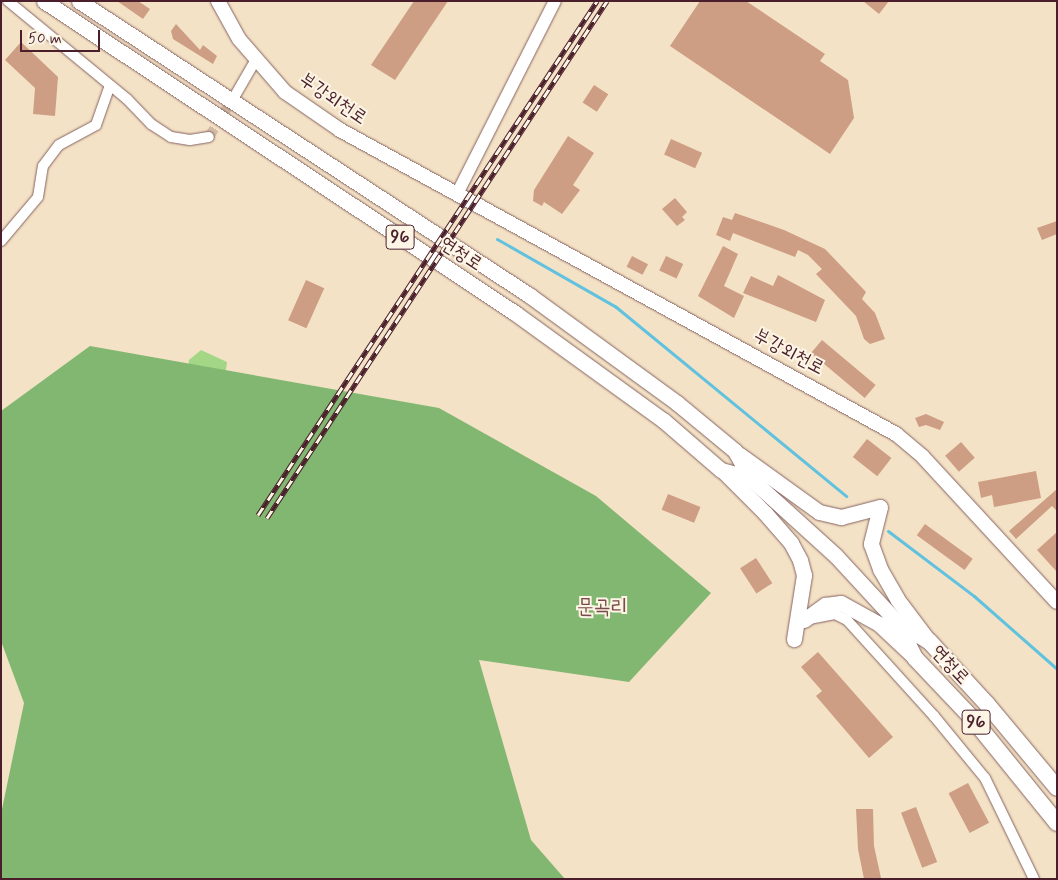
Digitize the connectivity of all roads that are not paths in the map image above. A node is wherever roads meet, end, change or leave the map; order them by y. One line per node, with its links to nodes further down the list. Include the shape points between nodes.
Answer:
1 (8, 1): 7 (street)
2 (44, 1): 13 (main road, 연청로 / 96, via 516,313 663,420)
3 (79, 1): 12 (main road, 연청로 / 96, via 529,296 677,403)
4 (218, 1): 6 (main road, 부강외천로, via 239,40)
5 (555, 1): 10 (street)
6 (256, 60): 8 (street); 10 (main road, 부강외천로, via 286,92 340,130)
7 (110, 85): 9 (street, via 150,124 170,137 190,140); 11 (street, via 96,126 59,145 43,166 38,197)
8 (236, 94)
9 (209, 137)
10 (457, 194): 15 (main road, 부강외천로, via 896,434 923,457)
11 (1, 241)
12 (735, 451): 14 (main road, 연청로 / 96); 19 (main road, via 819,512 841,517 880,507 871,544 880,569)
13 (721, 470): 14 (main road, 연청로 / 96); 18 (main road, via 772,520 800,560 804,575)
14 (750, 478): 17 (main road, 연청로 / 96, via 836,556)
15 (1057, 602)
16 (804, 620): 20 (main road, via 825,605 841,603 879,624); 23 (street, via 834,614 860,632 985,778)
17 (898, 622): 19 (highway, 연청로 / 96); 20 (highway, 연청로 / 96)
18 (794, 639)
19 (928, 641): 21 (highway, 연청로 / 96)
20 (915, 658): 22 (highway, 연청로 / 96, via 972,718)
21 (1057, 788)
22 (1057, 823)
23 (1034, 879)

